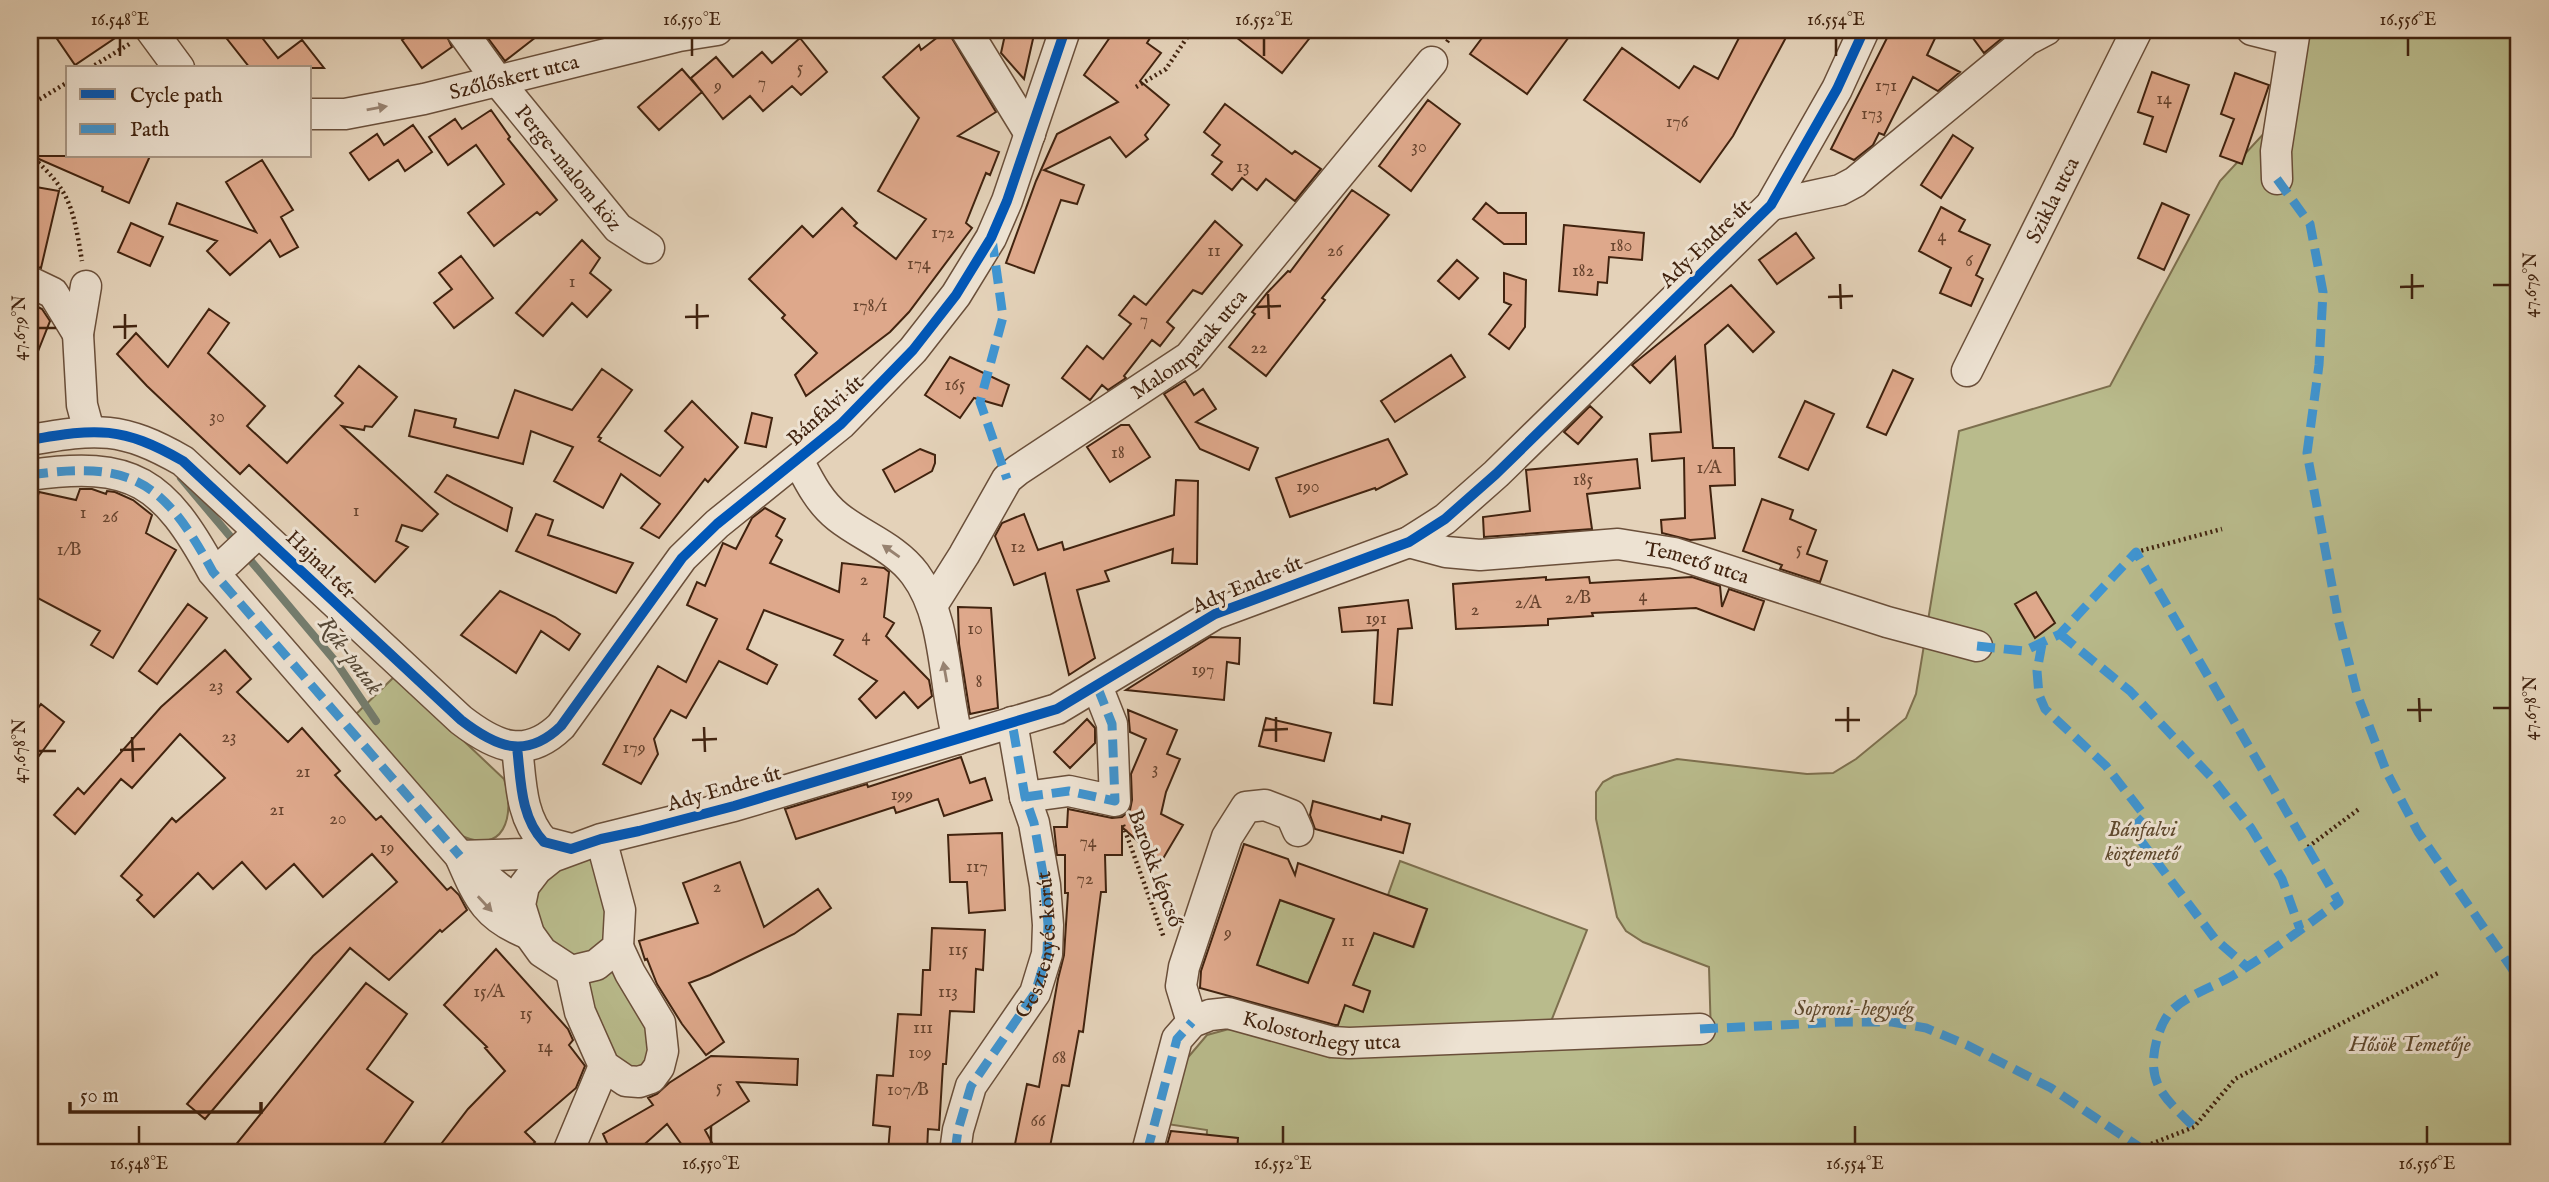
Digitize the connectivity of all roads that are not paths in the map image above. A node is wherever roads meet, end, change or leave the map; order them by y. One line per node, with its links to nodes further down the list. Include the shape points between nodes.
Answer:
1 (151, 30): 13 (street)
2 (461, 30): 14 (street, Perge-malom köz)
3 (717, 30): 10 (street, Szőlőskert utca)
4 (967, 30): 16 (street)
5 (1065, 30): 16 (street, Bánfalvi út)
6 (1864, 30): 18 (street, Ady Endre út, via 1837,89)
7 (2046, 30): 18 (street, via 2027,40 1856,182 1840,190)
8 (2137, 30): 23 (street, Szikla utca)
9 (2252, 30): 11 (street)
10 (675, 33): 14 (street, Szőlőskert utca)
11 (2294, 35): 17 (street, via 2276,151)
12 (1432, 62): 30 (street, Malompatak utca, via 1189,357 1007,479)
13 (178, 66)
14 (497, 80): 15 (street, Szőlőskert utca, one-way to 14, via 424,99); 19 (street, Perge-malom köz, via 618,228)
15 (312, 114)
16 (1030, 134): 26 (street, Bánfalvi út, via 992,238 956,295 880,386)
17 (2277, 179)
18 (1771, 205): 28 (street, Ady Endre út, via 1496,474 1445,519)
19 (649, 248)
20 (30, 282): 22 (street, via 52,293)
21 (86, 286): 22 (street)
22 (78, 334): 24 (street, via 82,405)
23 (1968, 371)
24 (89, 431): 25 (street, Hajnal tér); 29 (street, Hajnal tér, via 133,436 183,461)
25 (30, 440)
26 (798, 460): 30 (street, one-way to 26, via 898,555 825,506); 35 (street, Bánfalvi út, via 682,558 561,726 548,738)
27 (30, 475): 29 (street, Hajnal tér, via 68,470 120,474 156,492 191,532)
28 (1409, 541): 31 (street, Temető utca, via 1446,552 1480,555 1618,544 1674,553); 32 (street, Ady Endre út, via 1214,614)
29 (234, 555): 35 (street, Hajnal tér, via 461,720 496,743); 42 (street, Hajnal tér)
30 (933, 604): 34 (street, one-way to 30)
31 (1977, 646)
32 (1097, 686): 33 (street, Ady Endre út, via 1057,709); 36 (street, via 1112,724 1115,801 1069,791)
33 (1012, 722): 34 (street, Ady Endre út); 36 (street, Gesztenyés körút)
34 (958, 739): 39 (street, Ady Endre út, via 734,807)
35 (517, 747): 37 (street)
36 (1025, 797): 51 (street, Gesztenyés körút, via 1045,885 1047,954 1035,993 971,1086)
37 (524, 807): 40 (street, via 544,842); 41 (street, Hajnal tér)
38 (1297, 831): 47 (street, via 1291,815 1265,805 1246,807 1227,837 1184,967 1181,986)
39 (601, 839): 40 (street, Ady Endre út); 45 (street, via 620,910)
40 (571, 849): 41 (street); 43 (street, via 544,863)
41 (523, 854): 42 (street); 43 (street, Hajnal tér)
42 (460, 856): 43 (street); 44 (street, Hajnal tér, one-way to 44, via 478,897 505,924)
43 (522, 895): 44 (street, Hajnal tér)
44 (529, 934): 46 (street, Hajnal tér, via 542,952)
45 (618, 947): 46 (street, via 596,965); 49 (street, via 660,1023 663,1051 651,1079 626,1081)
46 (571, 971): 49 (street, via 580,1012)
47 (1192, 1022): 48 (street, Kolostorhegy utca, via 1228,1013 1349,1043); 52 (street, via 1177,1039)
48 (1700, 1029)
49 (604, 1066): 50 (street)
50 (568, 1152)
51 (955, 1152)
52 (1147, 1152)

